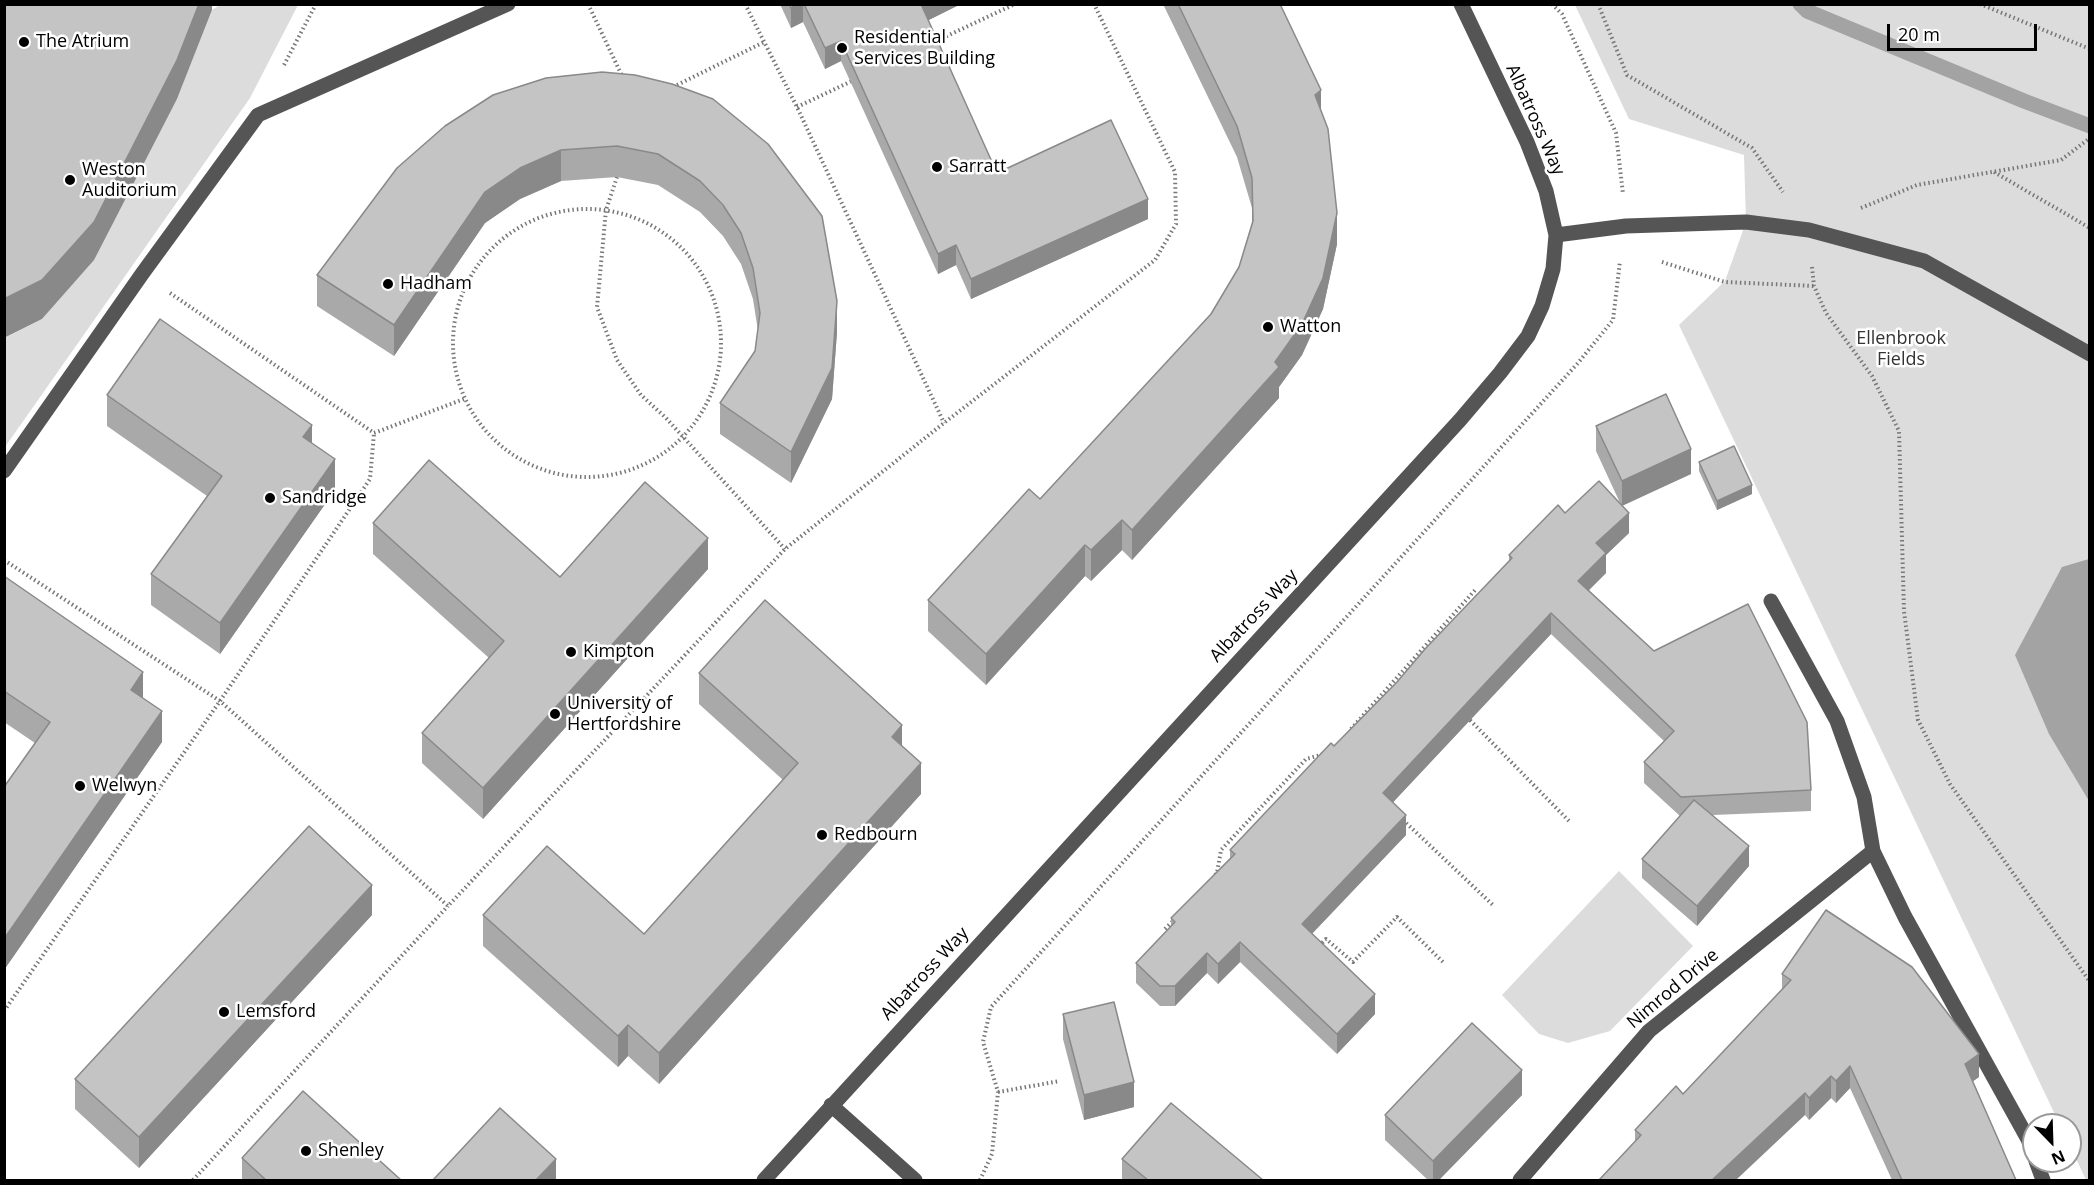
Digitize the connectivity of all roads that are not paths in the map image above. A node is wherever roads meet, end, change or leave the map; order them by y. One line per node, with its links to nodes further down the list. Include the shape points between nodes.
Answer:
1 (508, 4): 5 (street, via 258,115)
2 (1461, 4): 3 (street, Albatross Way, via 1527,142 1546,191)
3 (1556, 235): 4 (street, via 1626,226 1746,222 1809,230 1924,261); 8 (street, Albatross Way, via 1553,269 1542,306 1528,336 1500,373)
4 (2090, 354)
5 (4, 471)
6 (1771, 601): 7 (street, via 1837,722 1864,797)
7 (1873, 851): 9 (street, via 1905,917); 12 (street, Nimrod Drive, via 1649,1031)
8 (831, 1105): 10 (street, Albatross Way); 11 (street)
9 (2022, 1128)
10 (764, 1180)
11 (915, 1180)
12 (1520, 1180)

